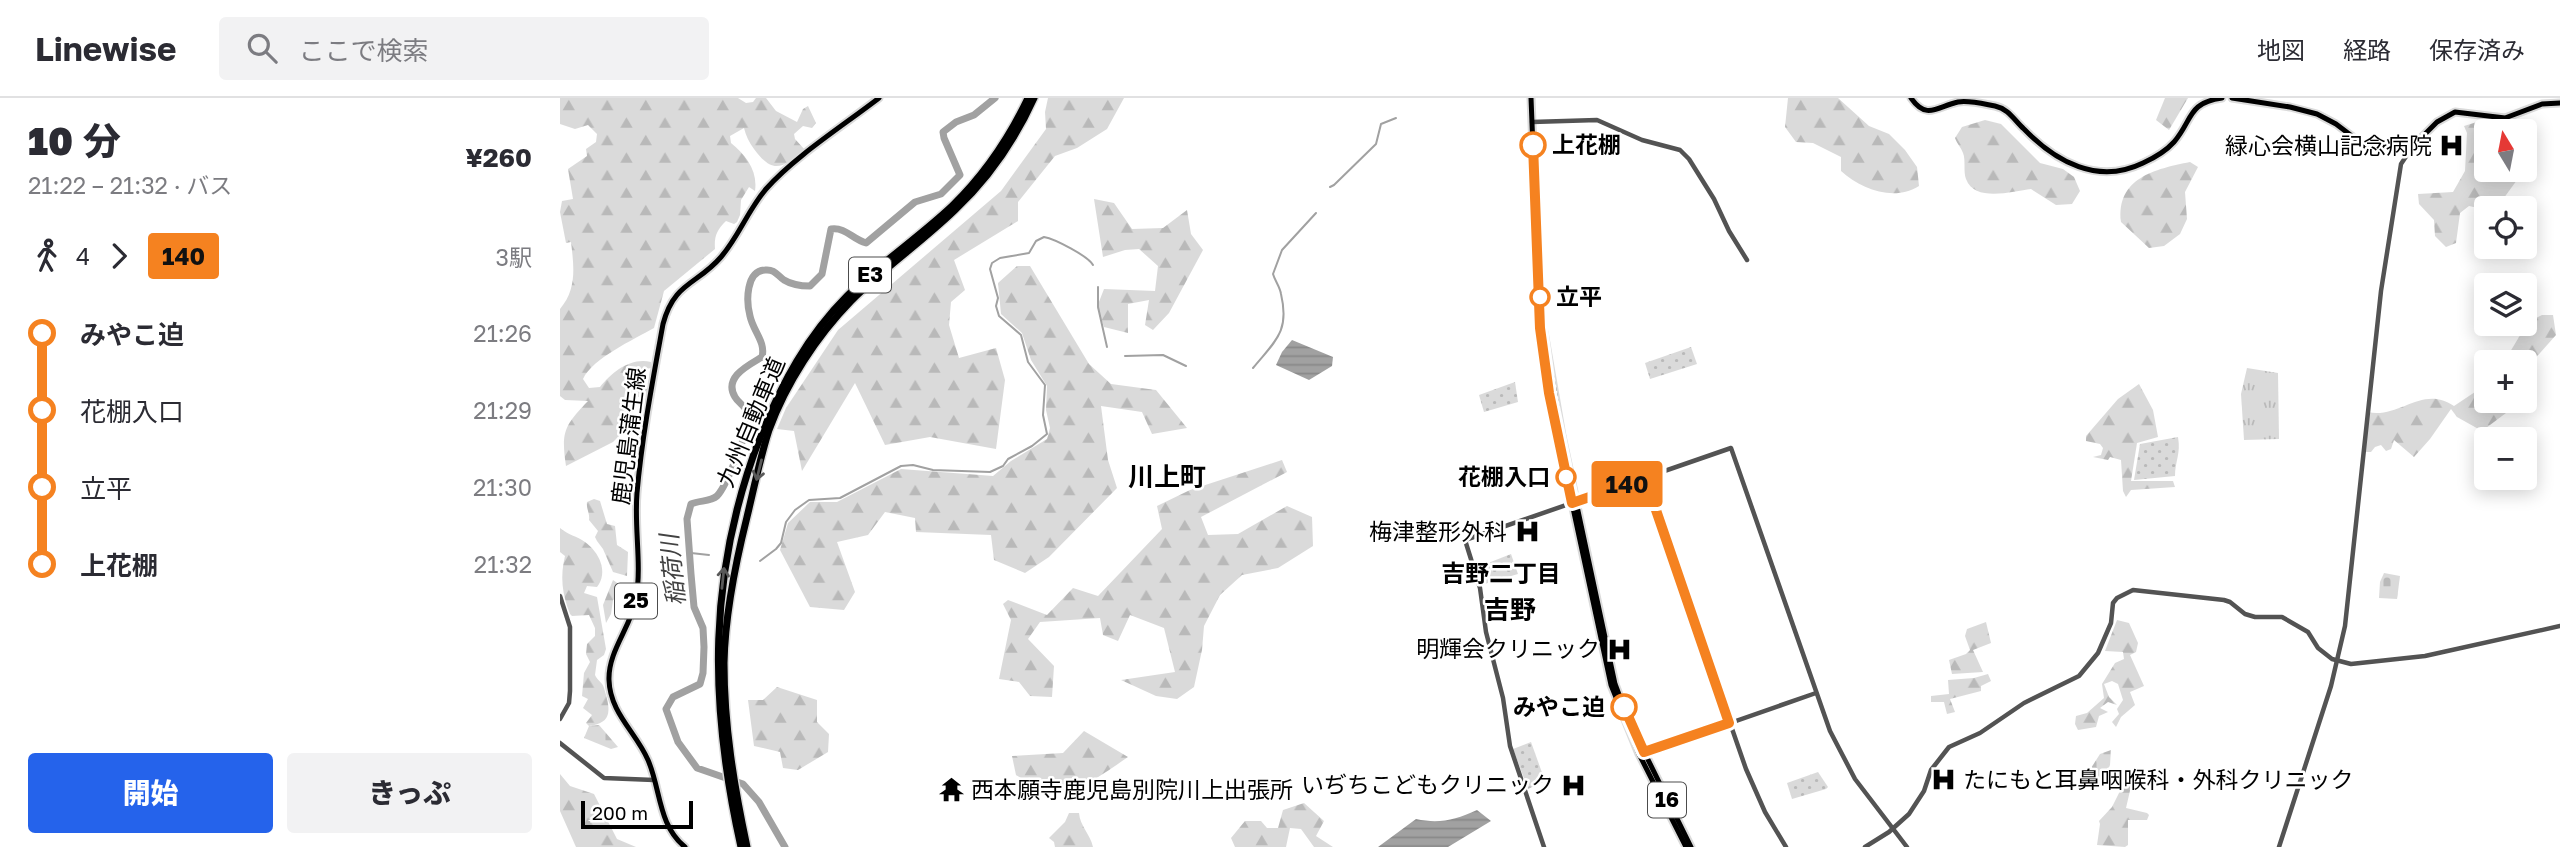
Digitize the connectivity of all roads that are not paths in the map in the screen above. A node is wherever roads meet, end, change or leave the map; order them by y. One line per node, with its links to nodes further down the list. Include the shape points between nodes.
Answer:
1 (879, 98): 23 (main road, 鹿児島蒲生線 / 25, via 771,184 722,257 679,291 666,313 637,494 636,602 611,660 609,677 617,711 643,751)
2 (1028, 98): 22 (highway, 九州自動車道 / E3, one-way to 2, via 719,670 723,571 745,475 782,386 839,304 976,180 1006,140)
3 (1034, 98): 22 (highway, 九州自動車道 / E3, one-way to 22, via 981,184 829,326 776,413 745,527 728,616)
4 (1531, 98): 9 (main road, 16)
5 (1911, 98): 6 (main road, via 1929,111 1961,101 2003,108 2052,154 2108,173 2137,166 2159,154 2176,140 2196,107)
6 (2222, 98)
7 (2232, 98): 10 (main road, via 2317,114 2365,146)
8 (2560, 103): 10 (main road, via 2542,104 2505,118 2455,112 2437,122)
9 (1532, 122): 11 (street, via 1597,120 1642,140 1680,150 1706,185); 13 (main road, 16, via 1549,393)
10 (2413, 146): 16 (street, via 2401,164 2382,278 2348,606)
11 (1747, 260)
12 (1645, 478): 13 (street); 17 (street, via 1731,448); 19 (street)
13 (1574, 502): 21 (main road, 16, via 1615,684); 29 (street, via 1465,540 1480,588 1510,746); 30 (main road, 16, via 1611,685 1637,748)
14 (560, 596): 18 (street, via 570,627 570,700)
15 (2560, 626): 16 (street, via 2425,656)
16 (2338, 662): 25 (street, via 2318,648 2308,632 2281,617 2255,617 2224,600 2133,590 2124,593 2113,603 2111,623 2098,653 2079,676 1949,747 1931,770 1918,801); 34 (street)
17 (1816, 693): 19 (street); 25 (street, via 1842,757)
18 (560, 719)
19 (1729, 723): 21 (street); 31 (street, via 1755,792)
20 (560, 743): 23 (street, via 604,778)
21 (1644, 752): 30 (main road, 16)
22 (728, 763): 24 (highway, 九州自動車道 / E3)
23 (654, 780): 26 (main road, 鹿児島蒲生線 / 25, via 664,819)
24 (732, 790): 27 (highway, 九州自動車道 / E3); 28 (highway, 九州自動車道 / E3)
25 (1892, 830): 32 (street); 33 (street)
26 (685, 847)
27 (741, 847)
28 (747, 847)
29 (1544, 847)
30 (1688, 847)
31 (1786, 847)
32 (1865, 847)
33 (1907, 847)
34 (2279, 847)

